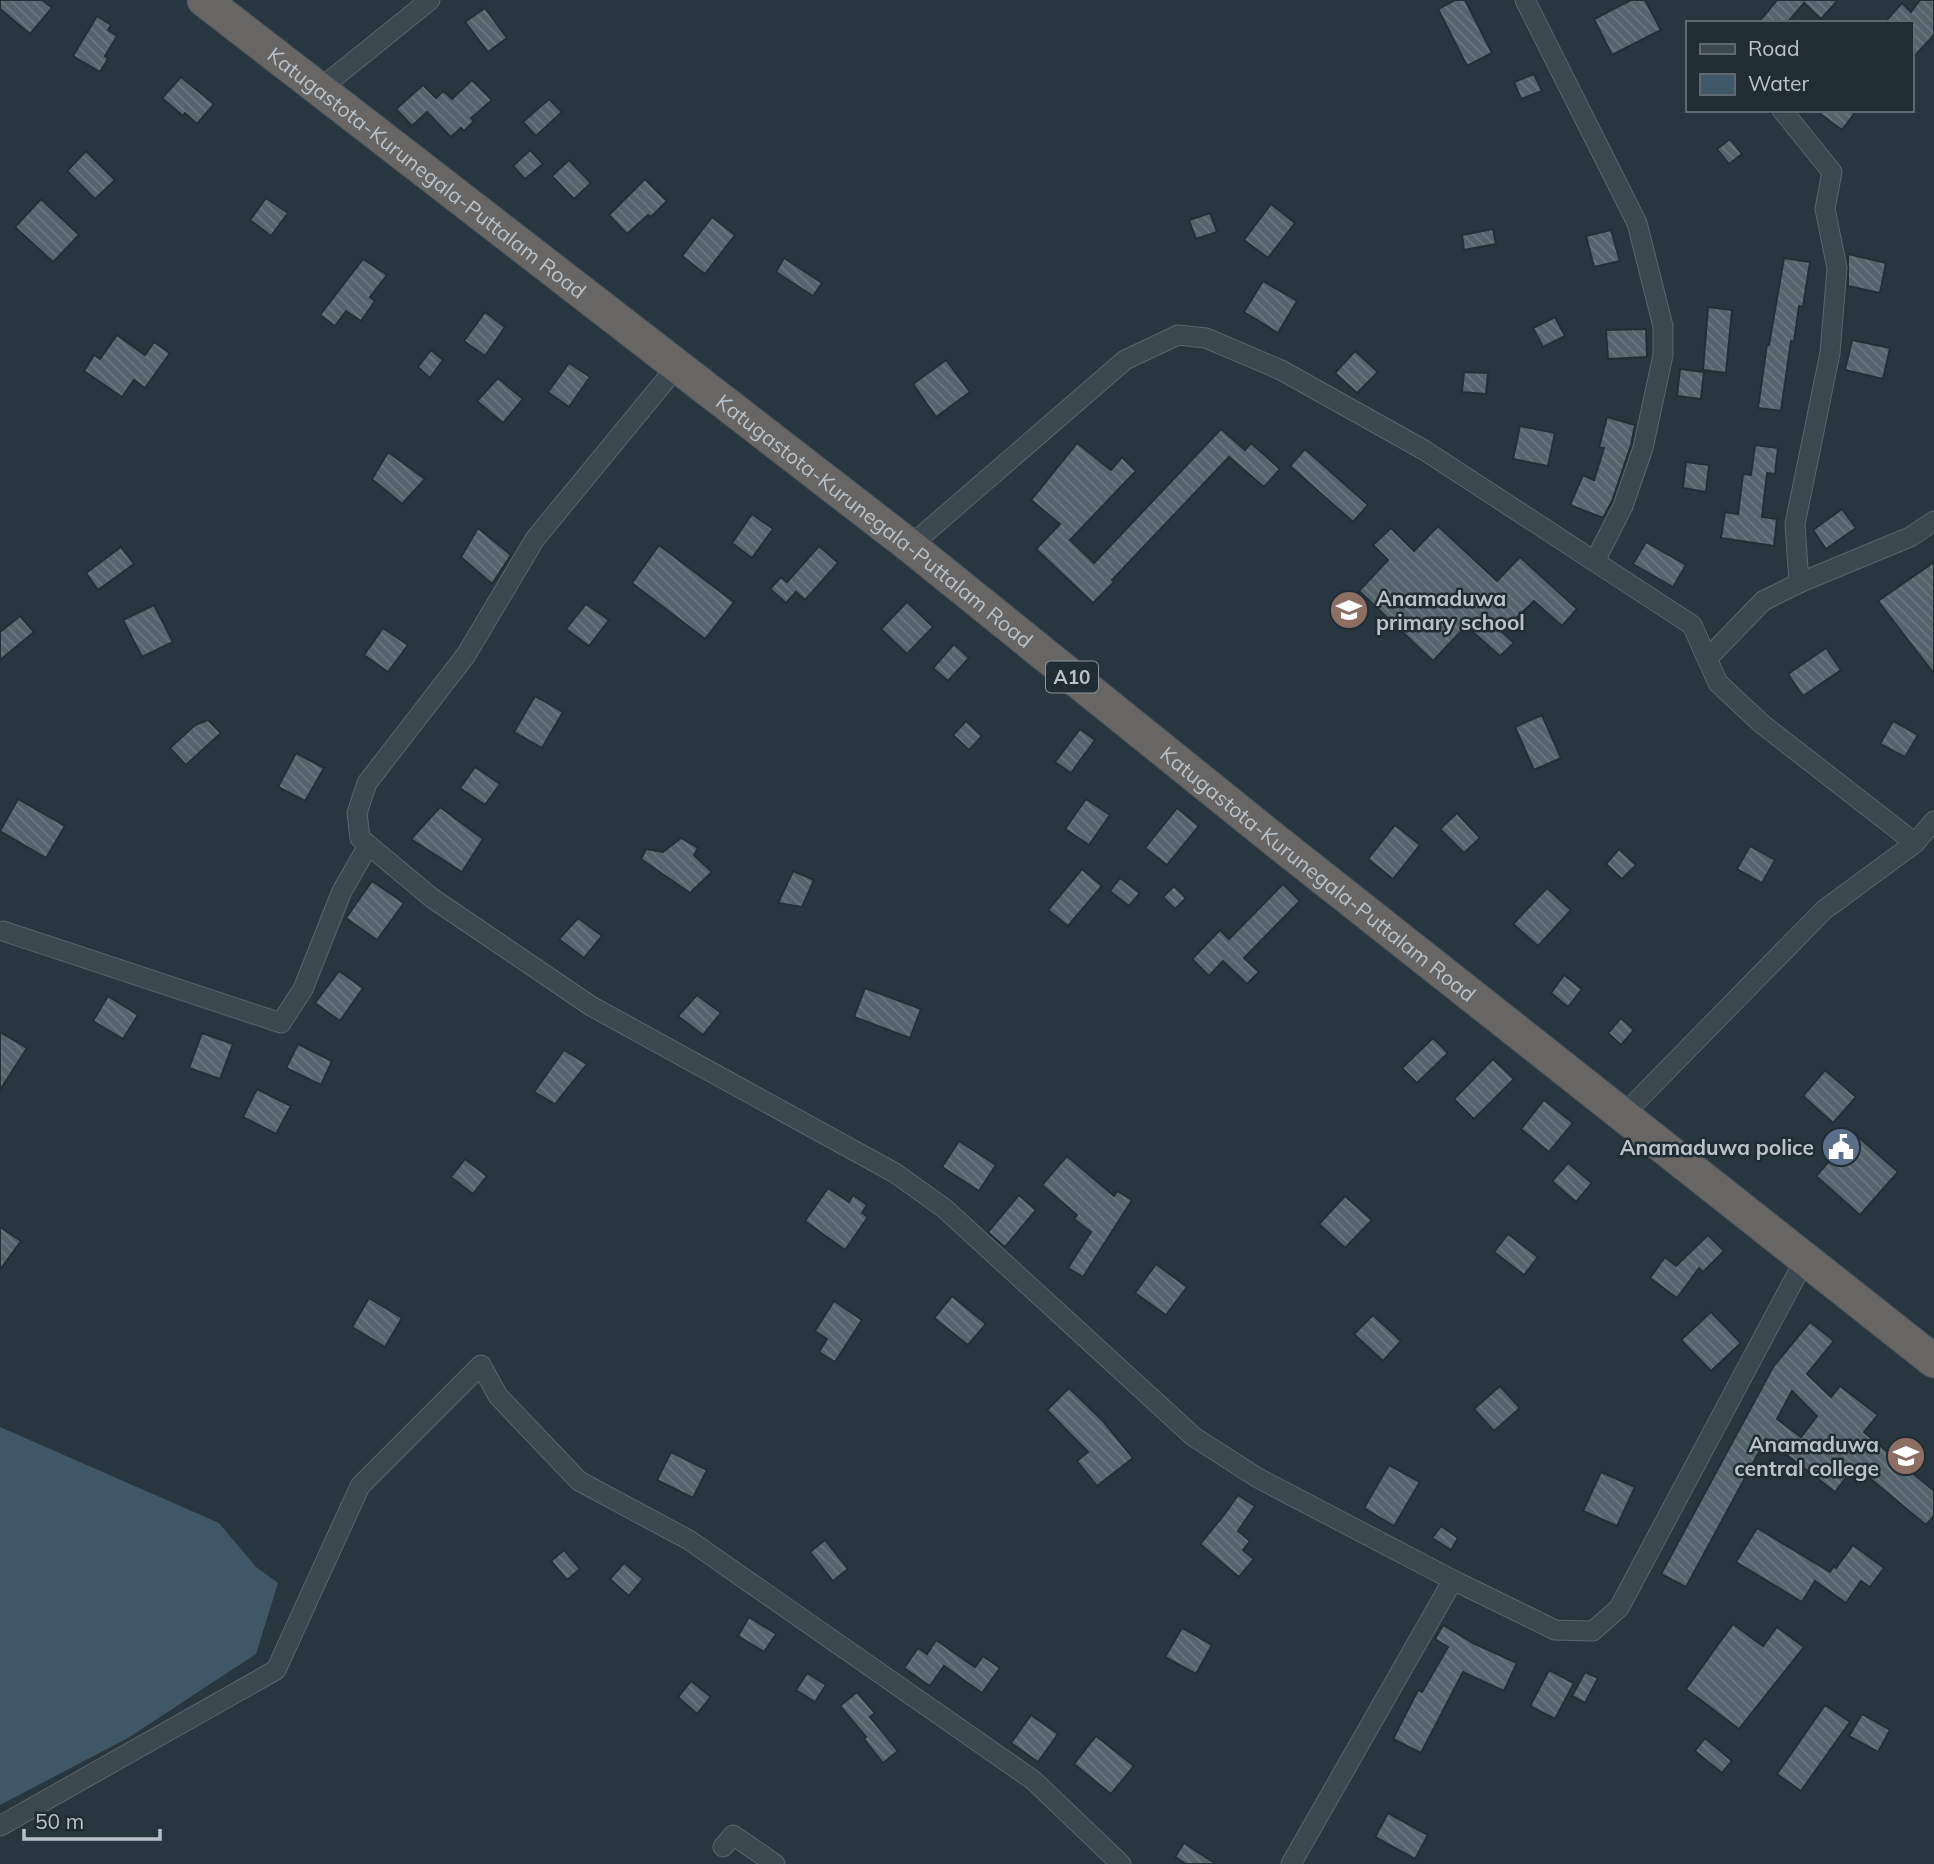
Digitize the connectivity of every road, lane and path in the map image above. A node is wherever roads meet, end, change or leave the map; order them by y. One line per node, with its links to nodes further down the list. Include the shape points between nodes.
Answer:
1 (204, 0): 4 (highway, Katugastota-Kurunegala-Puttalam Road / A10)
2 (430, 0): 4 (street)
3 (1524, 0): 9 (street, via 1637,223 1662,326 1663,355 1643,448 1623,506)
4 (321, 88): 6 (highway, Katugastota-Kurunegala-Puttalam Road / A10)
5 (1784, 112): 10 (street, via 1832,172 1825,209 1837,268 1830,353 1795,524)
6 (678, 365): 8 (highway, Katugastota-Kurunegala-Puttalam Road / A10); 14 (street, via 536,540 466,655 367,783 357,813 360,838)
7 (1934, 521): 10 (street, via 1910,537)
8 (910, 546): 9 (street, via 1125,360 1178,335 1206,338 1281,370 1424,450); 16 (highway, Katugastota-Kurunegala-Puttalam Road / A10)
9 (1595, 561): 11 (street, via 1692,625)
10 (1799, 583): 11 (street, via 1763,601)
11 (1708, 658): 13 (street, via 1718,683 1762,724)
12 (1934, 821): 13 (street)
13 (1915, 843): 16 (street, via 1824,910)
14 (368, 846): 15 (street, via 342,891 303,989 281,1023); 19 (street, via 432,898 591,1006 895,1173 944,1208 1194,1437 1258,1478)
15 (3, 932)
16 (1622, 1116): 17 (highway, Katugastota-Kurunegala-Puttalam Road / A10)
17 (1804, 1261): 18 (highway, Katugastota-Kurunegala-Puttalam Road / A10); 19 (street, via 1619,1608 1592,1631 1555,1630)
18 (1934, 1361)
19 (1453, 1580): 24 (street)
20 (0, 1826): 23 (street, via 276,1670 360,1486 481,1365 498,1396 579,1481 689,1540 1033,1780)
21 (723, 1847): 22 (street, via 733,1835)
22 (775, 1864)
23 (1121, 1864)
24 (1291, 1864)

